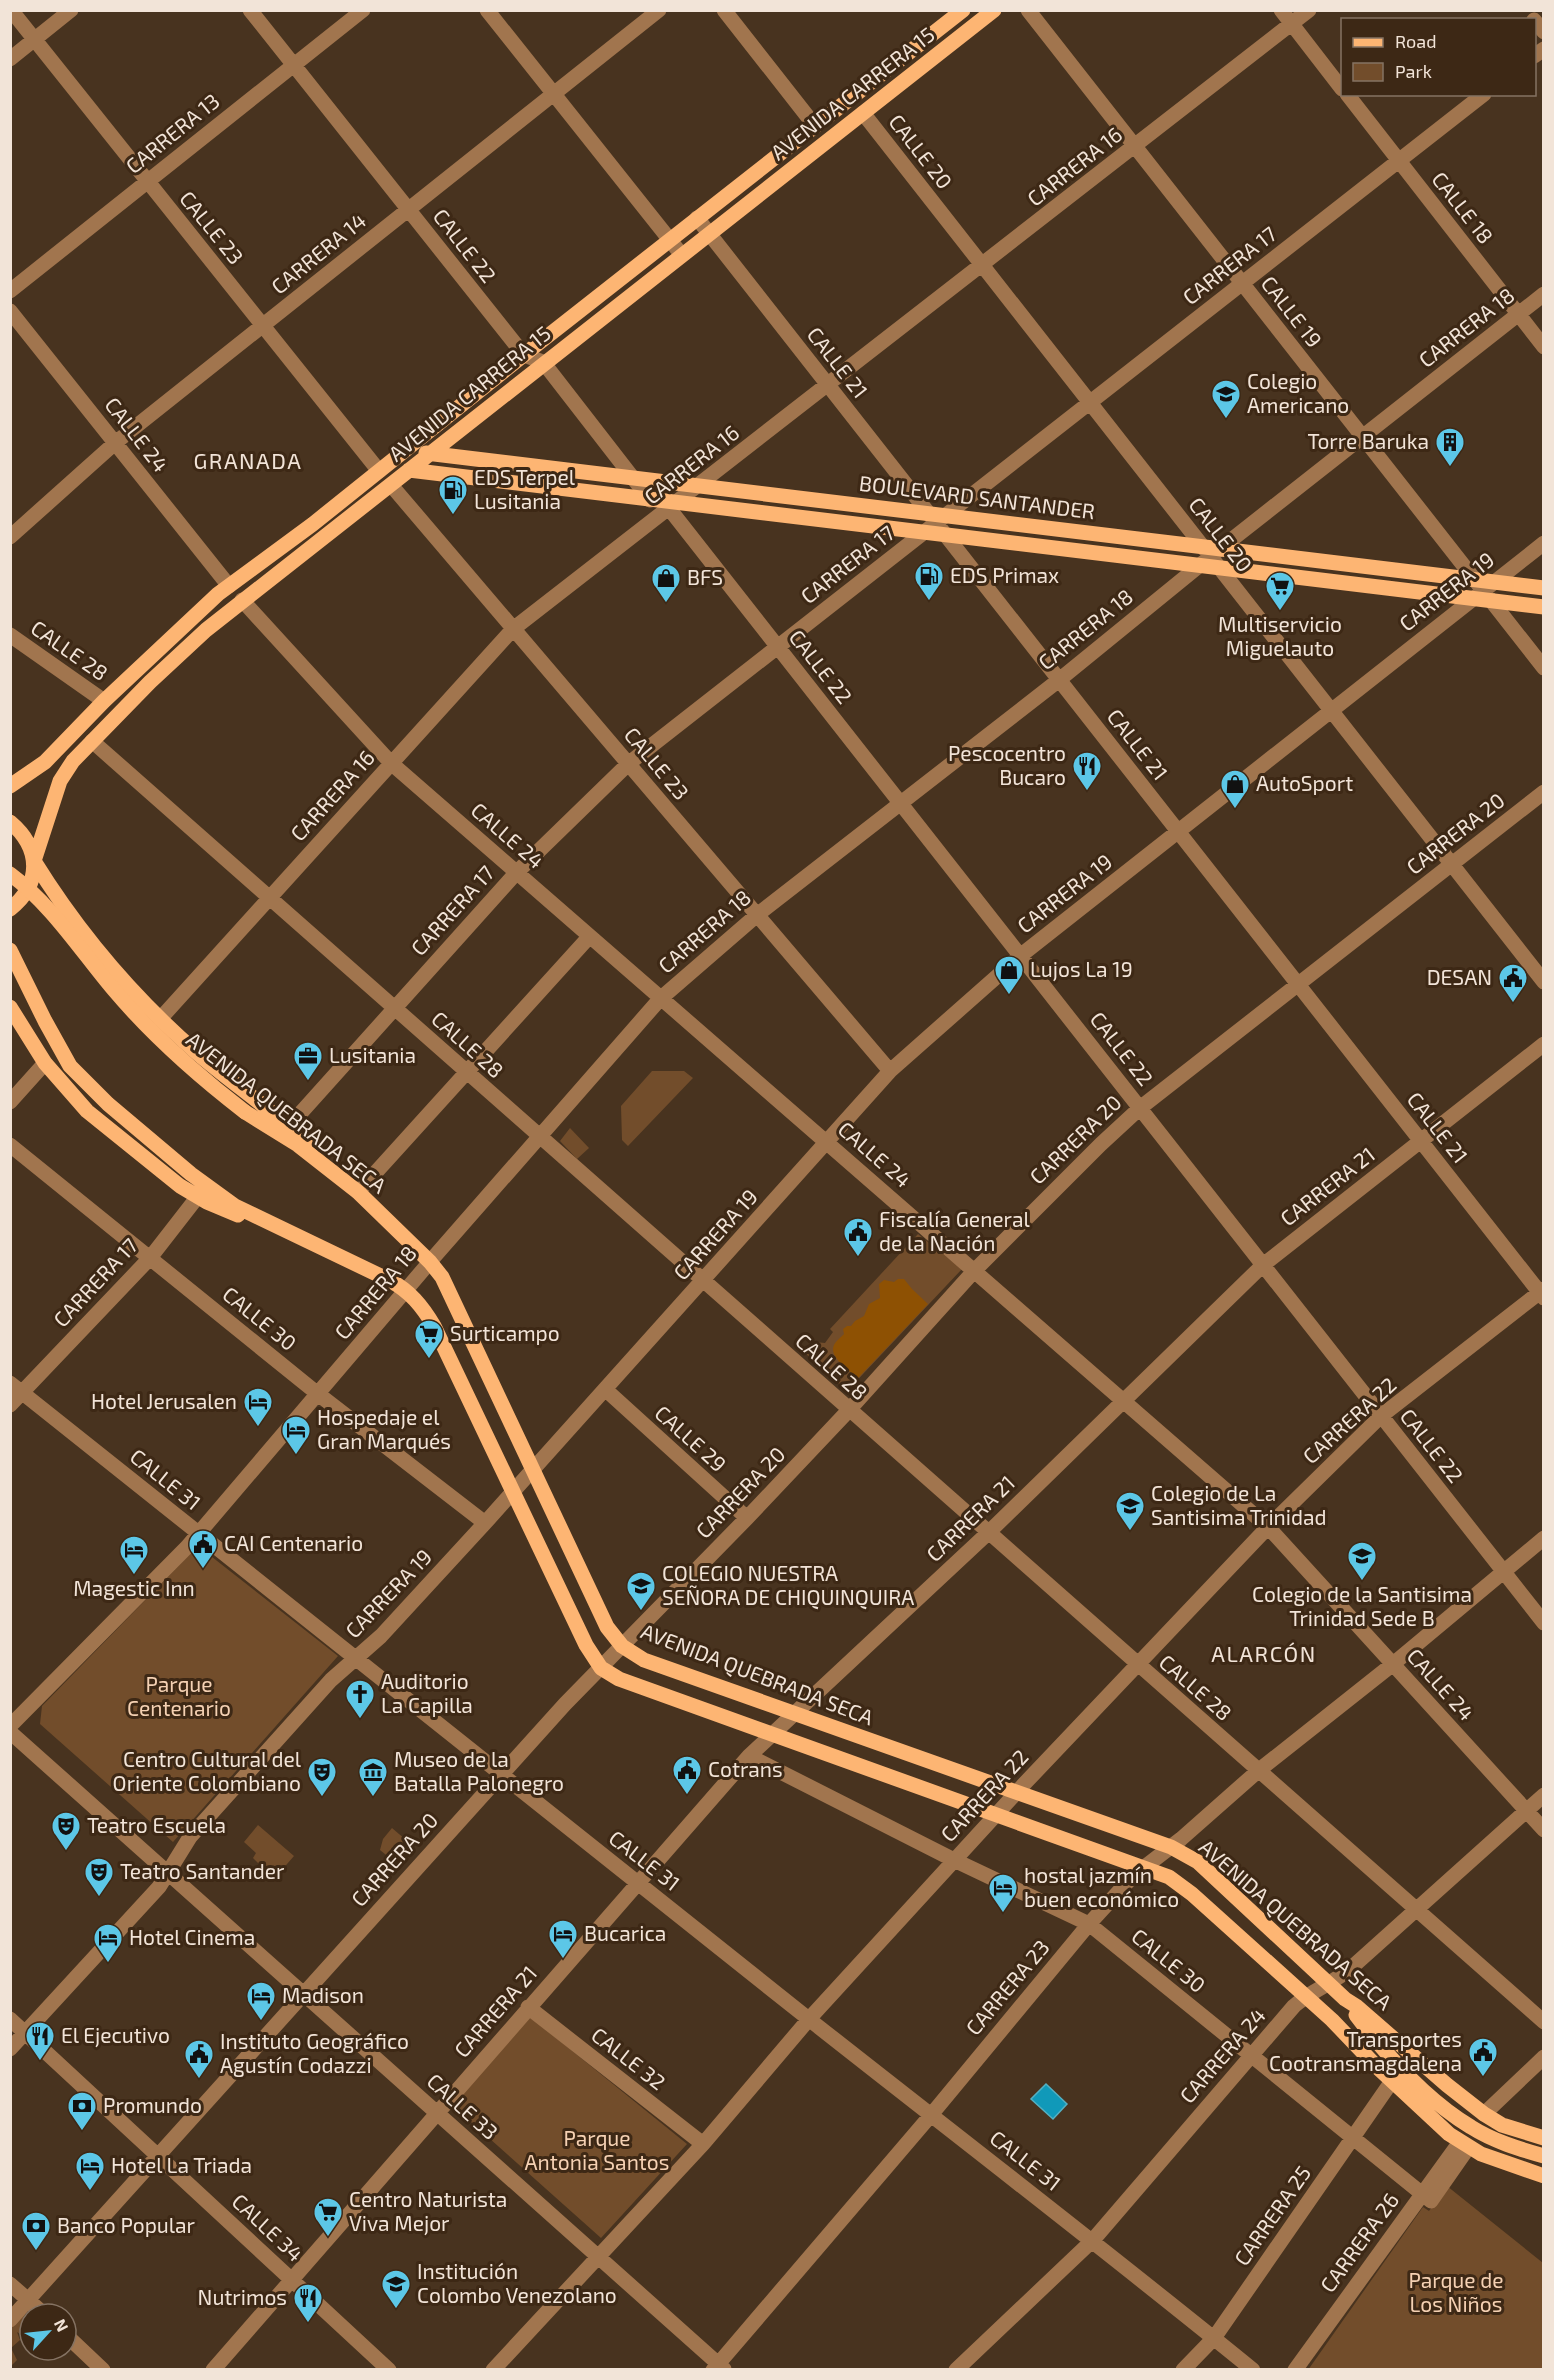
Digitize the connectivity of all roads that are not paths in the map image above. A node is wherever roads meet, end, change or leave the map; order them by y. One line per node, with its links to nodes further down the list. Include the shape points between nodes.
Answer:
1 (11, 10): 14 (street, CALLE 23)
2 (71, 10): 14 (street)
3 (250, 10): 16 (street, CALLE 22)
4 (363, 10): 16 (street, CARRERA 13)
5 (487, 10): 18 (street)
6 (659, 10): 18 (street, CARRERA 14)
7 (724, 10): 22 (street)
8 (994, 10): 21 (main road, AVENIDA CARRERA 15)
9 (1028, 10): 23 (street, CALLE 19)
10 (1281, 10): 13 (street)
11 (1309, 10): 13 (street, CARRERA 16)
12 (959, 12): 22 (main road, AVENIDA CARRERA 15)
13 (1292, 24): 17 (street); 23 (street, CARRERA 16)
14 (34, 40): 15 (street); 25 (street, CALLE 23)
15 (10, 59)
16 (294, 65): 25 (street, CARRERA 13); 26 (street, CALLE 22)
17 (1341, 88)
18 (554, 94): 26 (street, CARRERA 14); 29 (street)
19 (1349, 96): 24 (street, CALLE 18)
20 (1481, 96): 24 (street, CARRERA 17)
21 (863, 113): 28 (main road, AVENIDA CARRERA 15); 31 (street, CALLE 20)
22 (815, 126): 27 (main road, AVENIDA CARRERA 15)
23 (1135, 147): 31 (street, CARRERA 16); 32 (street, CALLE 19)
24 (1399, 161): 32 (street, CARRERA 17); 36 (street, CALLE 18)
25 (148, 182): 33 (street, CARRERA 13); 37 (street, CALLE 23)
26 (408, 210): 37 (street, CARRERA 14); 39 (street, CALLE 22)
27 (698, 218): 28 (street, CALLE 21); 29 (main road, AVENIDA CARRERA 15)
28 (709, 233): 30 (main road, AVENIDA CARRERA 15); 41 (street, CALLE 21)
29 (670, 240): 30 (street); 39 (main road, AVENIDA CARRERA 15)
30 (681, 254): 40 (main road, AVENIDA CARRERA 15)
31 (982, 266): 41 (street, CARRERA 16); 42 (street, CALLE 20)
32 (1242, 283): 42 (street, CARRERA 17); 43 (street, CALLE 19)
33 (10, 291)
34 (1544, 294): 36 (street, CARRERA 18)
35 (10, 310): 44 (street, CALLE 24)
36 (1518, 314): 38 (street, CALLE 18); 43 (street, CARRERA 18)
37 (262, 326): 44 (street, CARRERA 14); 48 (street, CALLE 23)
38 (1544, 347)
39 (524, 355): 40 (street); 45 (main road, AVENIDA CARRERA 15)
40 (543, 362): 46 (main road, AVENIDA CARRERA 15); 49 (street, CALLE 22)
41 (829, 386): 51 (street, CARRERA 16); 53 (street, CALLE 21)
42 (1090, 403): 53 (street, CARRERA 17); 58 (street, CALLE 20)
43 (1362, 436): 58 (street, CARRERA 18); 61 (street, CALLE 19)
44 (115, 443): 56 (street, CARRERA 14); 59 (street, CALLE 24)
45 (405, 450): 46 (main road, BOULEVARD SANTANDER); 48 (main road, AVENIDA CARRERA 15)
46 (430, 453): 47 (main road, AVENIDA CARRERA 15); 49 (main road, BOULEVARD SANTANDER)
47 (409, 470): 50 (main road, AVENIDA CARRERA 15); 52 (main road, BOULEVARD SANTANDER)
48 (379, 471): 59 (main road, AVENIDA CARRERA 15)
49 (633, 477): 51 (main road, BOULEVARD SANTANDER); 52 (street, CALLE 22)
50 (391, 484): 62 (main road, AVENIDA CARRERA 15); 64 (street, CALLE 23)
51 (700, 486): 52 (street, CARRERA 16); 53 (main road, BOULEVARD SANTANDER)
52 (665, 503): 54 (main road, BOULEVARD SANTANDER); 64 (street, CARRERA 16); 66 (street, CALLE 22)
53 (937, 517): 54 (street, CARRERA 17); 55 (street, CALLE 21); 58 (main road, BOULEVARD SANTANDER)
54 (923, 533): 55 (main road, BOULEVARD SANTANDER); 66 (street, CARRERA 17)
55 (946, 535): 58 (main road, BOULEVARD SANTANDER); 68 (street, CALLE 21)
56 (10, 537)
57 (1544, 543): 61 (street, CARRERA 19)
58 (1211, 557): 61 (main road, BOULEVARD SANTANDER); 68 (street, CARRERA 18); 70 (street, CALLE 20)
59 (229, 586): 69 (main road, AVENIDA CARRERA 15)
60 (1544, 588): 61 (main road, BOULEVARD SANTANDER)
61 (1483, 590): 63 (main road, BOULEVARD SANTANDER); 67 (street, CALLE 19); 70 (street, CARRERA 19)
62 (242, 600): 71 (main road, AVENIDA CARRERA 15, via 150,682); 72 (street, CALLE 24)
63 (1544, 607)
64 (513, 629): 72 (street, CARRERA 16); 73 (street, CALLE 23)
65 (10, 635): 69 (street, CALLE 28)
66 (778, 647): 73 (street, CARRERA 17); 76 (street, CALLE 22)
67 (1544, 668)
68 (1059, 680): 76 (street, CARRERA 18); 78 (street, CALLE 21)
69 (104, 701): 74 (main road, AVENIDA CARRERA 15, via 45,762)
70 (1330, 710): 78 (street, CARRERA 19); 80 (street, CALLE 20)
71 (92, 741): 79 (main road, AVENIDA CARRERA 15, via 60,781); 83 (street, CALLE 28)
72 (391, 763): 81 (street, CALLE 24); 83 (street, CARRERA 16)
73 (628, 764): 81 (street, CARRERA 17); 85 (street, CALLE 23)
74 (10, 786)
75 (1544, 792): 80 (street, CARRERA 20)
76 (900, 802): 85 (street, CARRERA 18); 88 (street, CALLE 22)
77 (10, 822): 79 (main road, via 30,845)
78 (1178, 831): 88 (street, CARRERA 19); 90 (street, CALLE 21)
79 (34, 861): 84 (main road, AVENIDA CARRERA 15, via 28,889); 94 (main road, via 81,929)
80 (1451, 864): 89 (street, CALLE 20); 90 (street, CARRERA 20)
81 (517, 872): 86 (street, CALLE 24); 93 (street, CARRERA 17)
82 (10, 874): 107 (main road, AVENIDA QUEBRADA SECA, bridge, via 41,902 159,1039 203,1080)
83 (270, 898): 93 (street, CALLE 28); 94 (street, CARRERA 16)
84 (10, 909)
85 (757, 915): 91 (street, CARRERA 18); 97 (street, CALLE 23)
86 (590, 937): 91 (street, CALLE 24); 98 (street)
87 (10, 950): 106 (main road, via 70,1066 108,1104 191,1174)
88 (1020, 956): 97 (street, CARRERA 19); 100 (street, CALLE 22)
89 (1544, 982)
90 (1298, 984): 100 (street, CARRERA 20); 103 (street, CALLE 21)
91 (660, 999): 102 (street, CARRERA 18); 104 (street, CALLE 24)
92 (10, 1007): 96 (main road)
93 (394, 1008): 98 (street, CALLE 28); 101 (street, CARRERA 17)
94 (160, 1018): 101 (main road, via 197,1053)
95 (1544, 1044): 103 (street, CARRERA 21)
96 (45, 1063): 99 (street); 106 (main road, via 87,1111 157,1168)
97 (890, 1071): 104 (street, CARRERA 19)
98 (467, 1072): 102 (street, CALLE 28); 107 (street)
99 (10, 1102)
100 (1140, 1108): 110 (street, CALLE 22); 111 (street, CARRERA 20)
101 (289, 1126): 107 (main road)
102 (540, 1137): 109 (street, CARRERA 18); 112 (street, CALLE 28)
103 (1420, 1141): 110 (street, CARRERA 21); 114 (street, CALLE 21)
104 (826, 1142): 111 (street, CALLE 24); 112 (street, CARRERA 19)
105 (10, 1145): 108 (street, CALLE 30)
106 (202, 1192): 108 (street, CARRERA 17); 113 (main road, via 223,1210 283,1230)
107 (358, 1192): 109 (main road, AVENIDA QUEBRADA SECA)
108 (150, 1258): 115 (street, CARRERA 17); 117 (street, CALLE 30)
109 (430, 1262): 113 (street, CARRERA 18); 122 (main road, AVENIDA QUEBRADA SECA, via 449,1288)
110 (1263, 1265): 118 (street, CARRERA 21); 121 (street, CALLE 22)
111 (975, 1270): 118 (street, CALLE 24); 120 (street, CARRERA 20)
112 (703, 1281): 116 (street, CARRERA 19); 120 (street, CALLE 28)
113 (406, 1290): 117 (street, CARRERA 18); 123 (main road, via 434,1326)
114 (1542, 1293): 121 (street, CARRERA 22)
115 (16, 1388): 119 (street, CARRERA 17); 127 (street, CALLE 31)
116 (606, 1390): 122 (street, CARRERA 19); 124 (street, CALLE 29)
117 (318, 1394): 125 (street, CALLE 30); 127 (street, CARRERA 18)
118 (1123, 1401): 126 (street, CALLE 24); 128 (street, CARRERA 21)
119 (10, 1405)
120 (849, 1410): 124 (street, CARRERA 20); 128 (street, CALLE 28)
121 (1381, 1416): 126 (street, CARRERA 22); 130 (street, CALLE 22)
122 (533, 1469): 123 (street, CARRERA 19); 132 (main road, AVENIDA QUEBRADA SECA, via 607,1627)
123 (513, 1492): 125 (street, CARRERA 19); 136 (main road, via 585,1645)
124 (747, 1518): 132 (street, CARRERA 20)
125 (484, 1523): 133 (street, CARRERA 19, via 381,1636)
126 (1268, 1527): 134 (street, CALLE 24); 135 (street, CARRERA 22)
127 (199, 1533): 133 (street, CALLE 31); 138 (street, CARRERA 18)
128 (988, 1533): 135 (street, CALLE 28); 137 (street, CARRERA 21)
129 (1544, 1538): 130 (street, CARRERA 23)
130 (1502, 1571): 131 (street, CALLE 22); 134 (street, CARRERA 23)
131 (1544, 1623)
132 (622, 1646): 136 (street, CARRERA 20); 137 (main road, AVENIDA QUEBRADA SECA, via 644,1660)
133 (355, 1659): 143 (street, CALLE 31); 152 (street, CARRERA 19, via 331,1680 190,1837)
134 (1393, 1664): 142 (street, CARRERA 23); 146 (street, CALLE 24)
135 (1137, 1665): 142 (street, CALLE 28); 144 (street, CARRERA 22)
136 (601, 1668): 140 (main road, via 619,1679); 143 (street, CARRERA 20)
137 (794, 1713): 140 (street, CARRERA 21); 144 (main road, AVENIDA QUEBRADA SECA)
138 (10, 1726)
139 (10, 1732): 152 (street, CALLE 33)
140 (773, 1733): 141 (street, CARRERA 21); 147 (main road)
141 (749, 1756): 150 (street, CALLE 30); 153 (street, CARRERA 21)
142 (1258, 1772): 149 (street, CARRERA 23); 154 (street, CALLE 28)
143 (499, 1774): 153 (street, CALLE 31); 157 (street, CARRERA 20)
144 (1016, 1793): 147 (street, CARRERA 22); 149 (main road, AVENIDA QUEBRADA SECA)
145 (1544, 1795): 146 (street, CARRERA 24)
146 (1526, 1811): 148 (street, CALLE 24); 154 (street, CARRERA 24)
147 (997, 1814): 150 (street, CARRERA 22); 151 (main road)
148 (1544, 1830)
149 (1171, 1847): 151 (street, CARRERA 23); 156 (main road, AVENIDA QUEBRADA SECA, via 1198,1862)
150 (954, 1860): 155 (street, CALLE 30); 162 (street, CARRERA 22)
151 (1144, 1867): 155 (street, CARRERA 23); 158 (main road, via 1181,1884)
152 (169, 1872): 157 (street, CALLE 33); 164 (street, CARRERA 19)
153 (637, 1882): 160 (street, CARRERA 21); 162 (street, CALLE 31)
154 (1416, 1910): 156 (street, CARRERA 24); 163 (street, CALLE 28)
155 (1089, 1924): 166 (street, CALLE 30); 171 (street, CARRERA 23)
156 (1331, 1983): 158 (street, CARRERA 24); 159 (main road, AVENIDA QUEBRADA SECA)
157 (304, 1993): 169 (street, CALLE 33); 177 (street, CARRERA 20)
158 (1306, 1996): 166 (street, CARRERA 24); 168 (main road)
159 (1345, 1999): 170 (main road, AVENIDA QUEBRADA SECA); 176 (main road, via 1401,2068 1449,2111 1501,2142)
160 (528, 2007): 169 (street, CARRERA 21); 174 (street, CALLE 32)
161 (10, 2019): 164 (street, CALLE 34)
162 (809, 2019): 171 (street, CALLE 31); 174 (street, CARRERA 22)
163 (1544, 2022)
164 (25, 2033): 165 (street, CARRERA 19); 177 (street, CALLE 34)
165 (10, 2049)
166 (1250, 2055): 172 (street, CALLE 30); 180 (street, CARRERA 24)
167 (1544, 2057): 170 (street)
168 (1392, 2081): 172 (street, CARRERA 25); 175 (main road)
169 (436, 2112): 181 (street, CALLE 33); 182 (street, CARRERA 21)
170 (1484, 2114): 173 (main road, AVENIDA QUEBRADA SECA, via 1502,2125)
171 (931, 2115): 180 (street, CALLE 31); 189 (street, CARRERA 23)
172 (1353, 2138): 179 (street, CALLE 30); 187 (street, CARRERA 25)
173 (1544, 2138)
174 (703, 2144): 181 (street, CARRERA 22)
175 (1464, 2145): 178 (main road); 179 (street, CARRERA 26)
176 (1544, 2156)
177 (160, 2157): 182 (street, CALLE 34); 184 (street, CARRERA 20)
178 (1544, 2176)
179 (1426, 2198): 197 (street, CARRERA 26)
180 (1093, 2240): 187 (street, CALLE 31); 194 (street, CARRERA 24)
181 (598, 2256): 189 (street, CALLE 33); 193 (street, CARRERA 22)
182 (291, 2279): 191 (street, CARRERA 21); 192 (street, CALLE 34)
183 (10, 2284): 184 (street)
184 (28, 2300): 185 (street); 186 (street, CARRERA 20)
185 (30, 2302)
186 (10, 2320)
187 (1214, 2338): 195 (street, CARRERA 25); 196 (street, CALLE 31)
188 (78, 2346): 190 (street)
189 (719, 2368)
190 (103, 2370)
191 (213, 2370)
192 (388, 2370)
193 (493, 2370)
194 (956, 2370)
195 (1183, 2370)
196 (1253, 2370)
197 (1295, 2370)

